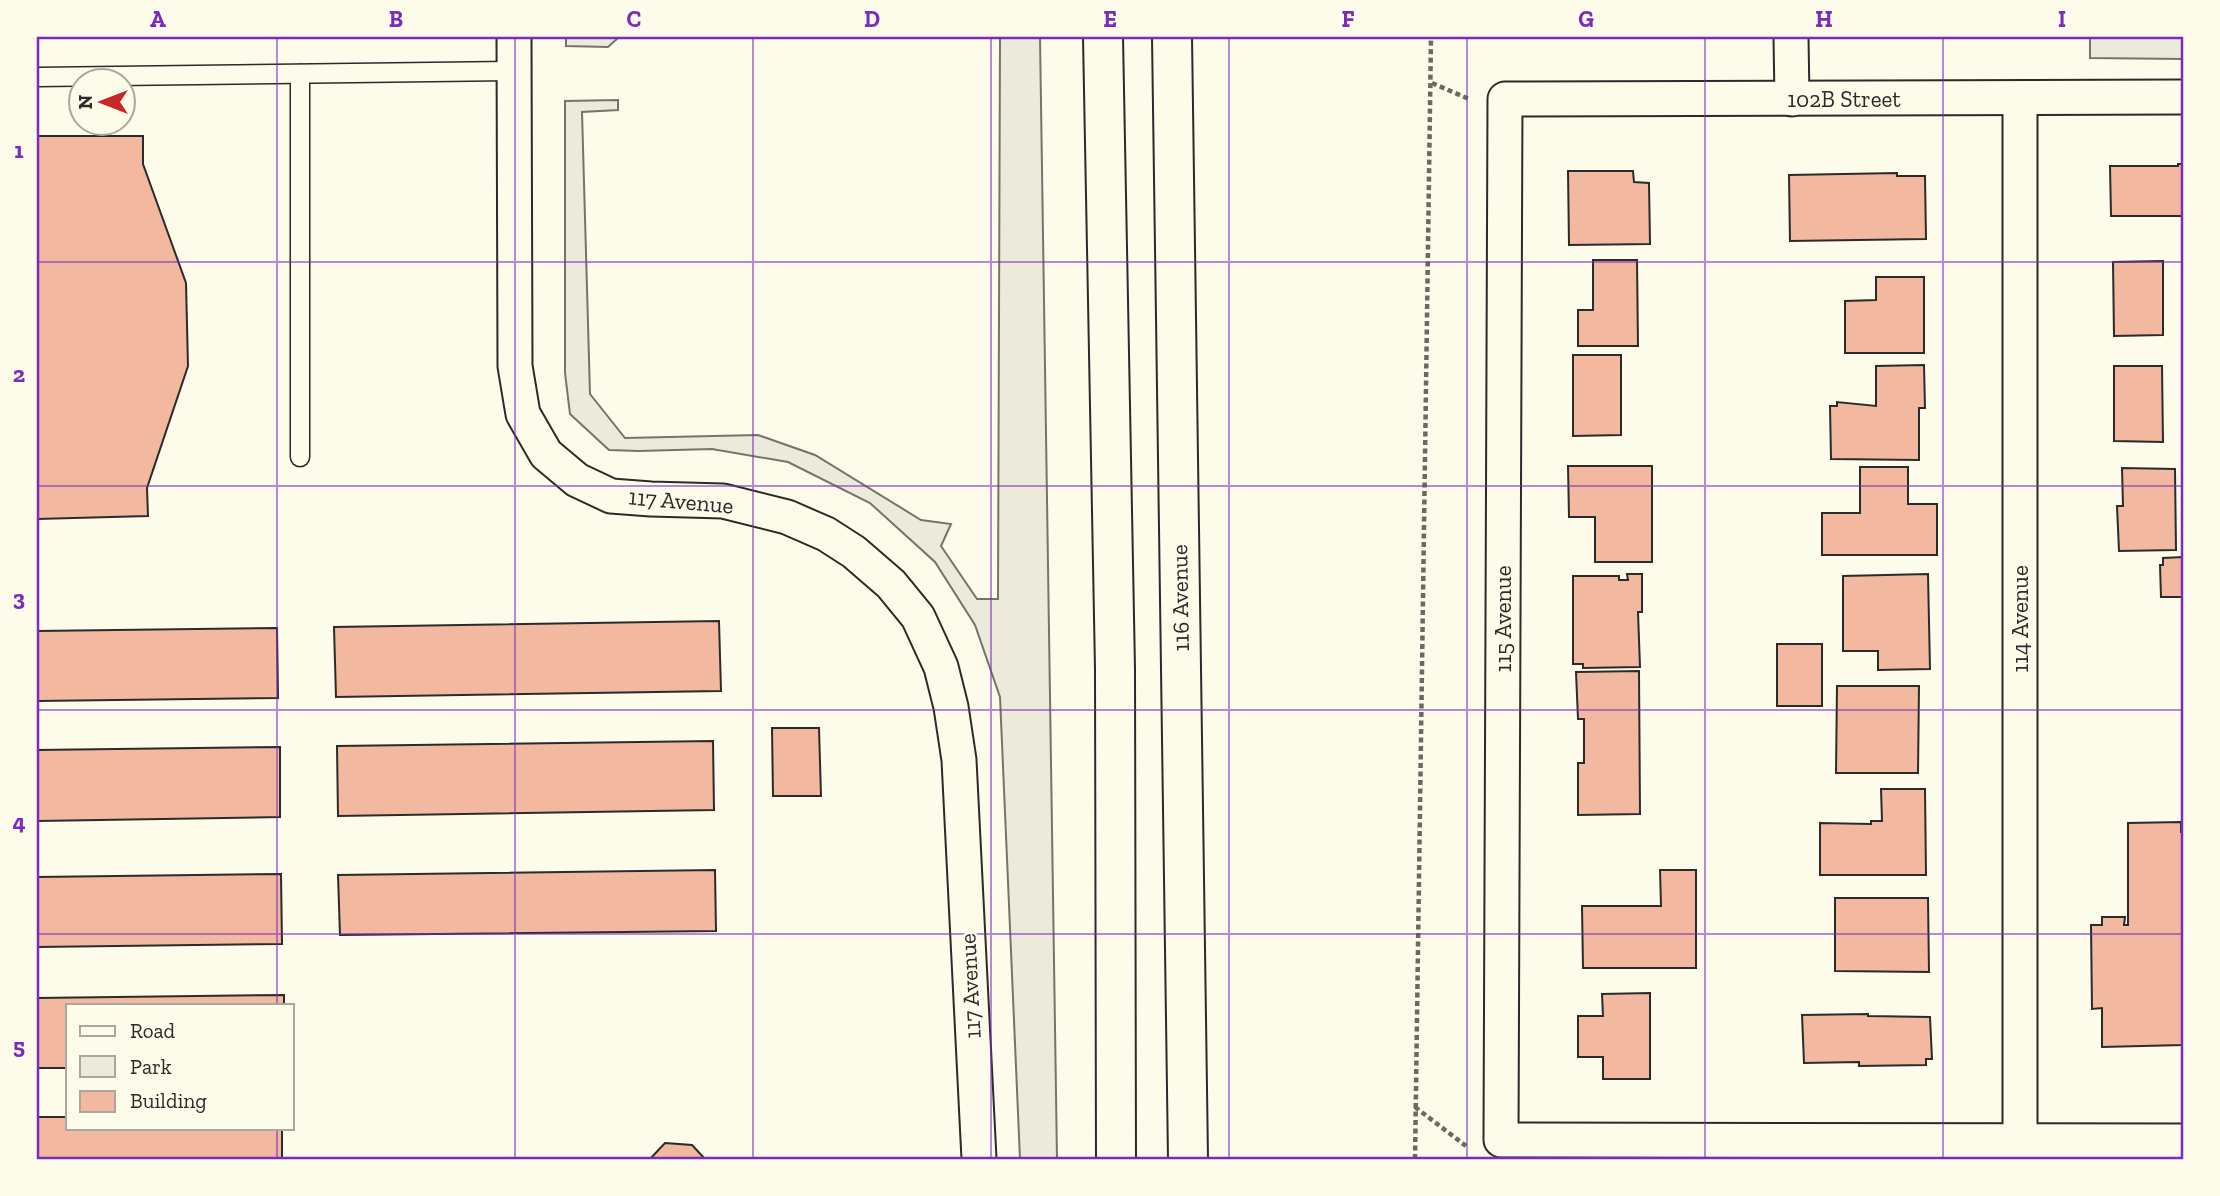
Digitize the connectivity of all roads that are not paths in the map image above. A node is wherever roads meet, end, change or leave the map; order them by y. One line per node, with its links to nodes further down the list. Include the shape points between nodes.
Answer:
1 (514, 37): 5 (street, 117 Avenue)
2 (1103, 37): 16 (main road, via 1115,668)
3 (1172, 37): 17 (main road, 116 Avenue)
4 (1791, 37): 11 (street)
5 (513, 71): 6 (lane); 15 (street, 117 Avenue, via 514,366 523,414 546,454 577,480 611,496 723,501 787,517 826,534 891,584 918,617 941,667 959,760)
6 (300, 75): 7 (lane); 12 (lane)
7 (37, 77)
8 (2020, 97): 9 (street, 102B Street); 11 (street, 102B Street); 13 (street, 114 Avenue)
9 (2183, 97)
10 (1505, 99): 11 (street, 102B Street); 13 (street, 115 Avenue, via 1501,1140)
11 (1792, 99)
12 (300, 457)
13 (2020, 1141): 14 (street)
14 (2183, 1141)
15 (979, 1159)
16 (1116, 1159)
17 (1188, 1159)

